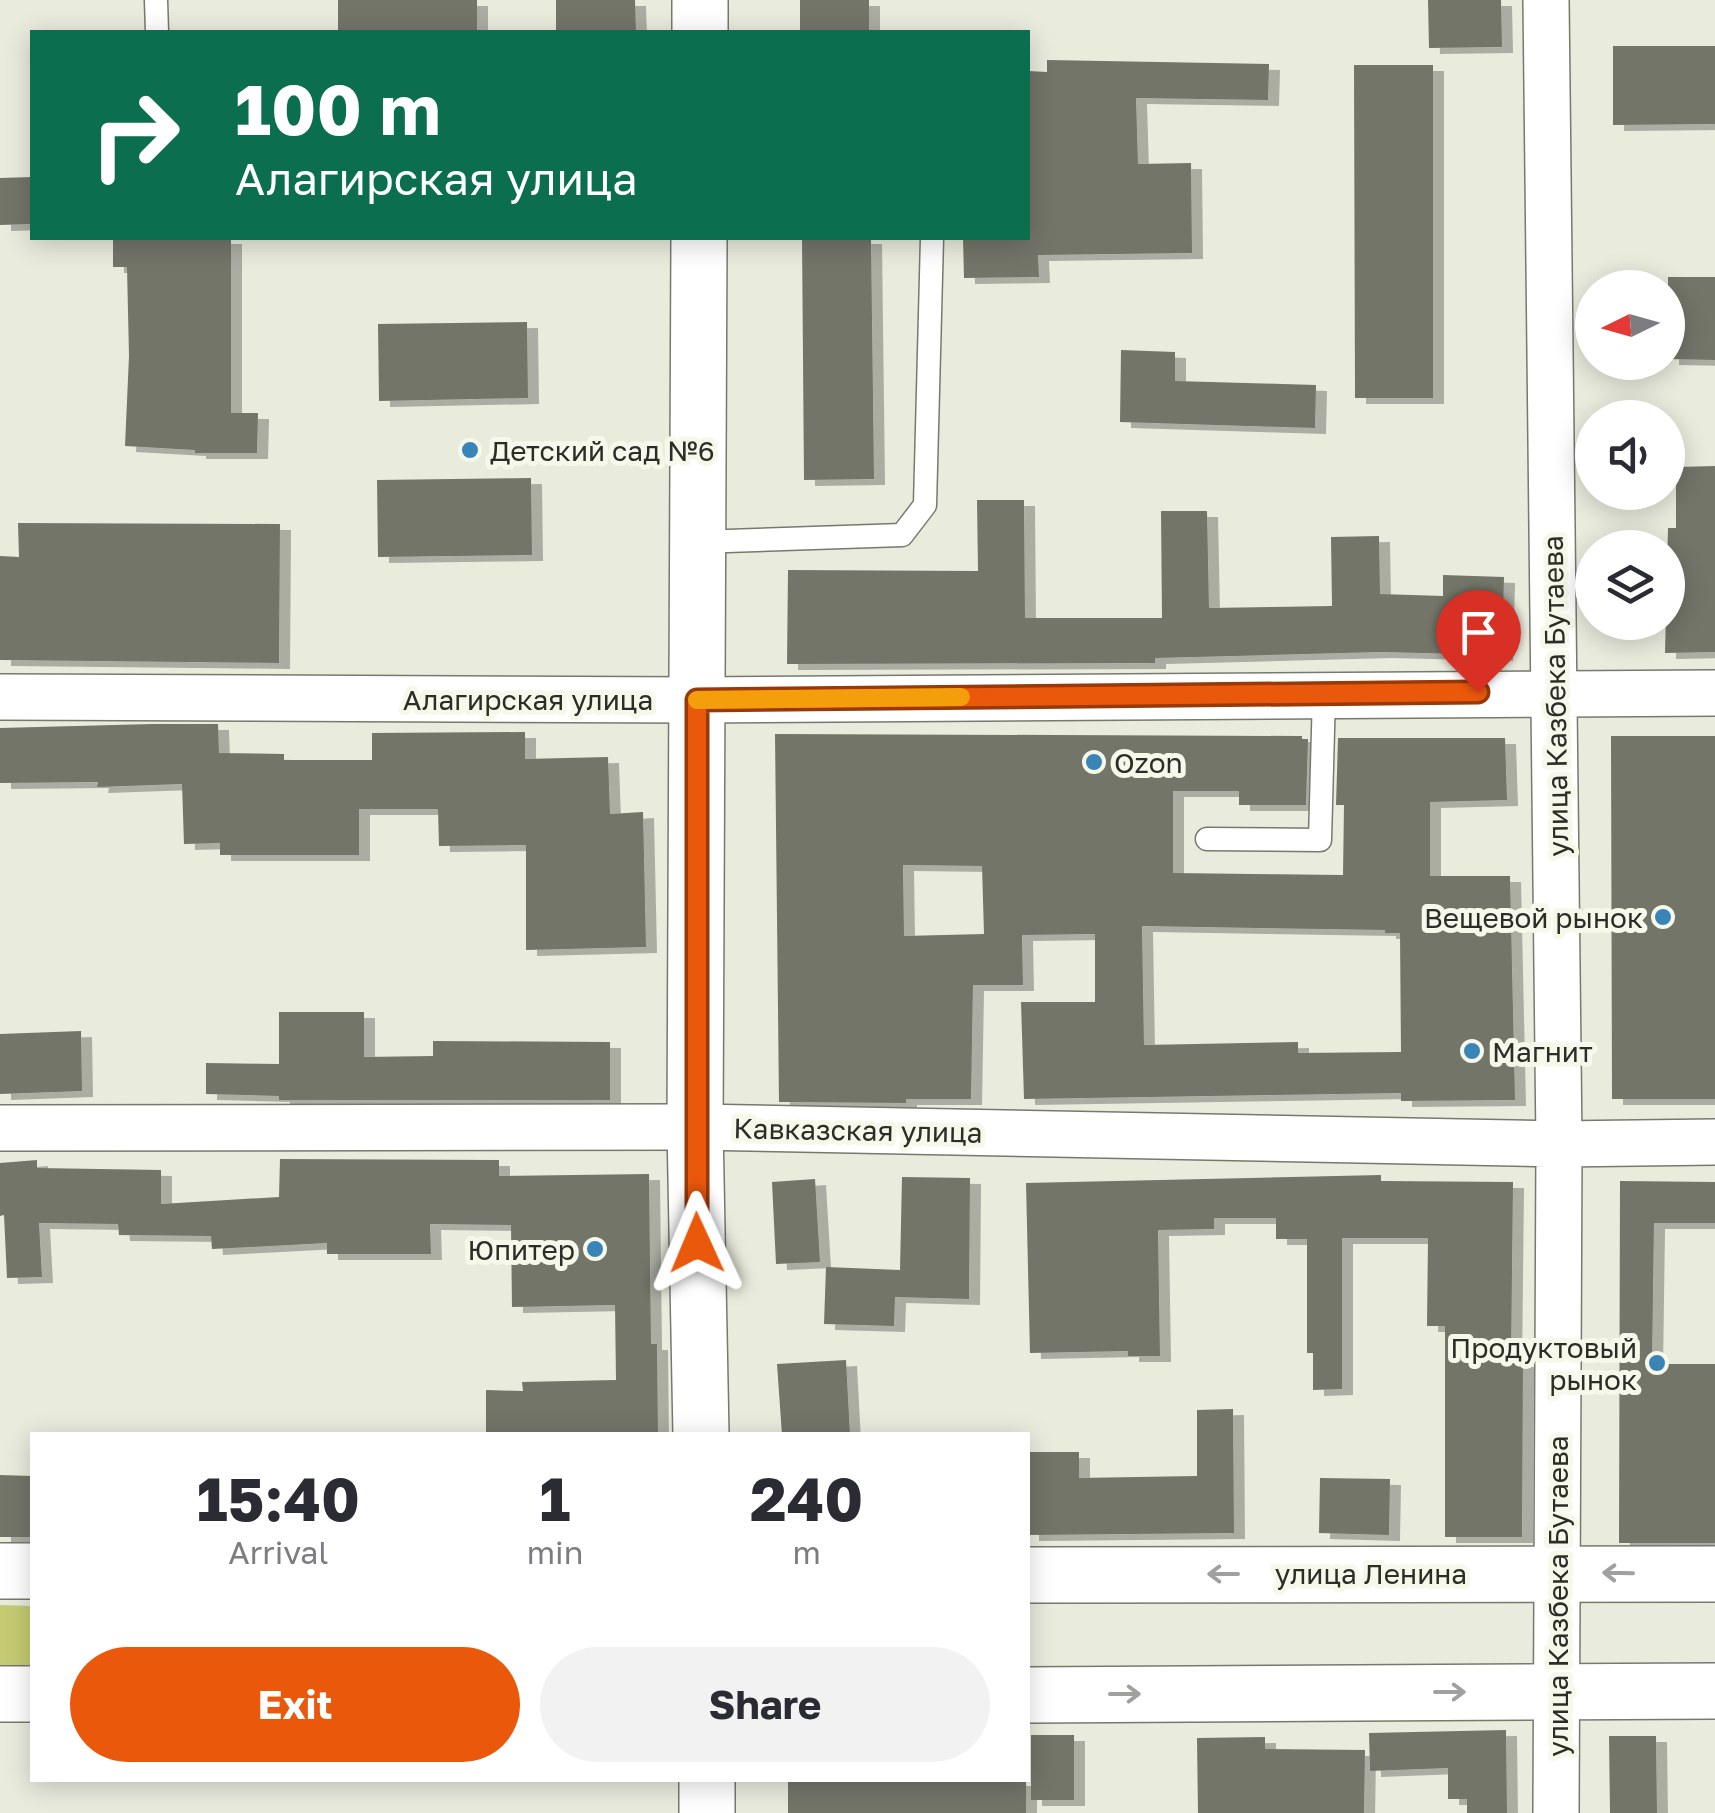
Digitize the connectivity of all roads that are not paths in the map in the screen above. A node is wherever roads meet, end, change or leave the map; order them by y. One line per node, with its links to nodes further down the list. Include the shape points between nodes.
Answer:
1 (156, 0): 4 (lane)
2 (700, 0): 5 (street)
3 (1546, 0): 9 (street, улица Казбека Бутаева)
4 (157, 30)
5 (700, 30)
6 (699, 240): 8 (street)
7 (932, 240): 8 (lane, via 925,505 902,535)
8 (698, 542): 13 (street)
9 (1555, 692): 10 (street, Алагирская улица); 11 (street, Алагирская улица); 18 (street, улица Казбека Бутаева)
10 (1715, 693)
11 (1324, 694): 13 (street, Алагирская улица); 14 (lane, via 1320,840)
12 (0, 697): 13 (street, Алагирская улица)
13 (697, 700): 15 (street)
14 (1207, 839)
15 (695, 1127): 16 (street, Кавказская улица); 18 (street, Кавказская улица); 19 (street)
16 (0, 1128)
17 (1715, 1142): 18 (street, Кавказская улица)
18 (1559, 1144): 22 (street, улица Казбека Бутаева)
19 (702, 1432)
20 (0, 1571): 21 (street)
21 (30, 1571)
22 (1558, 1572): 23 (street, улица Ленина, one-way to 22); 24 (street, улица Ленина, one-way to 24); 26 (street, улица Казбека Бутаева)
23 (1715, 1574)
24 (1030, 1575)
25 (1715, 1691): 26 (street)
26 (1556, 1692): 29 (street, one-way to 26); 32 (street, улица Казбека Бутаева)
27 (0, 1694): 28 (street)
28 (30, 1694)
29 (1030, 1695)
30 (707, 1782): 31 (street)
31 (707, 1813)
32 (1556, 1813)

